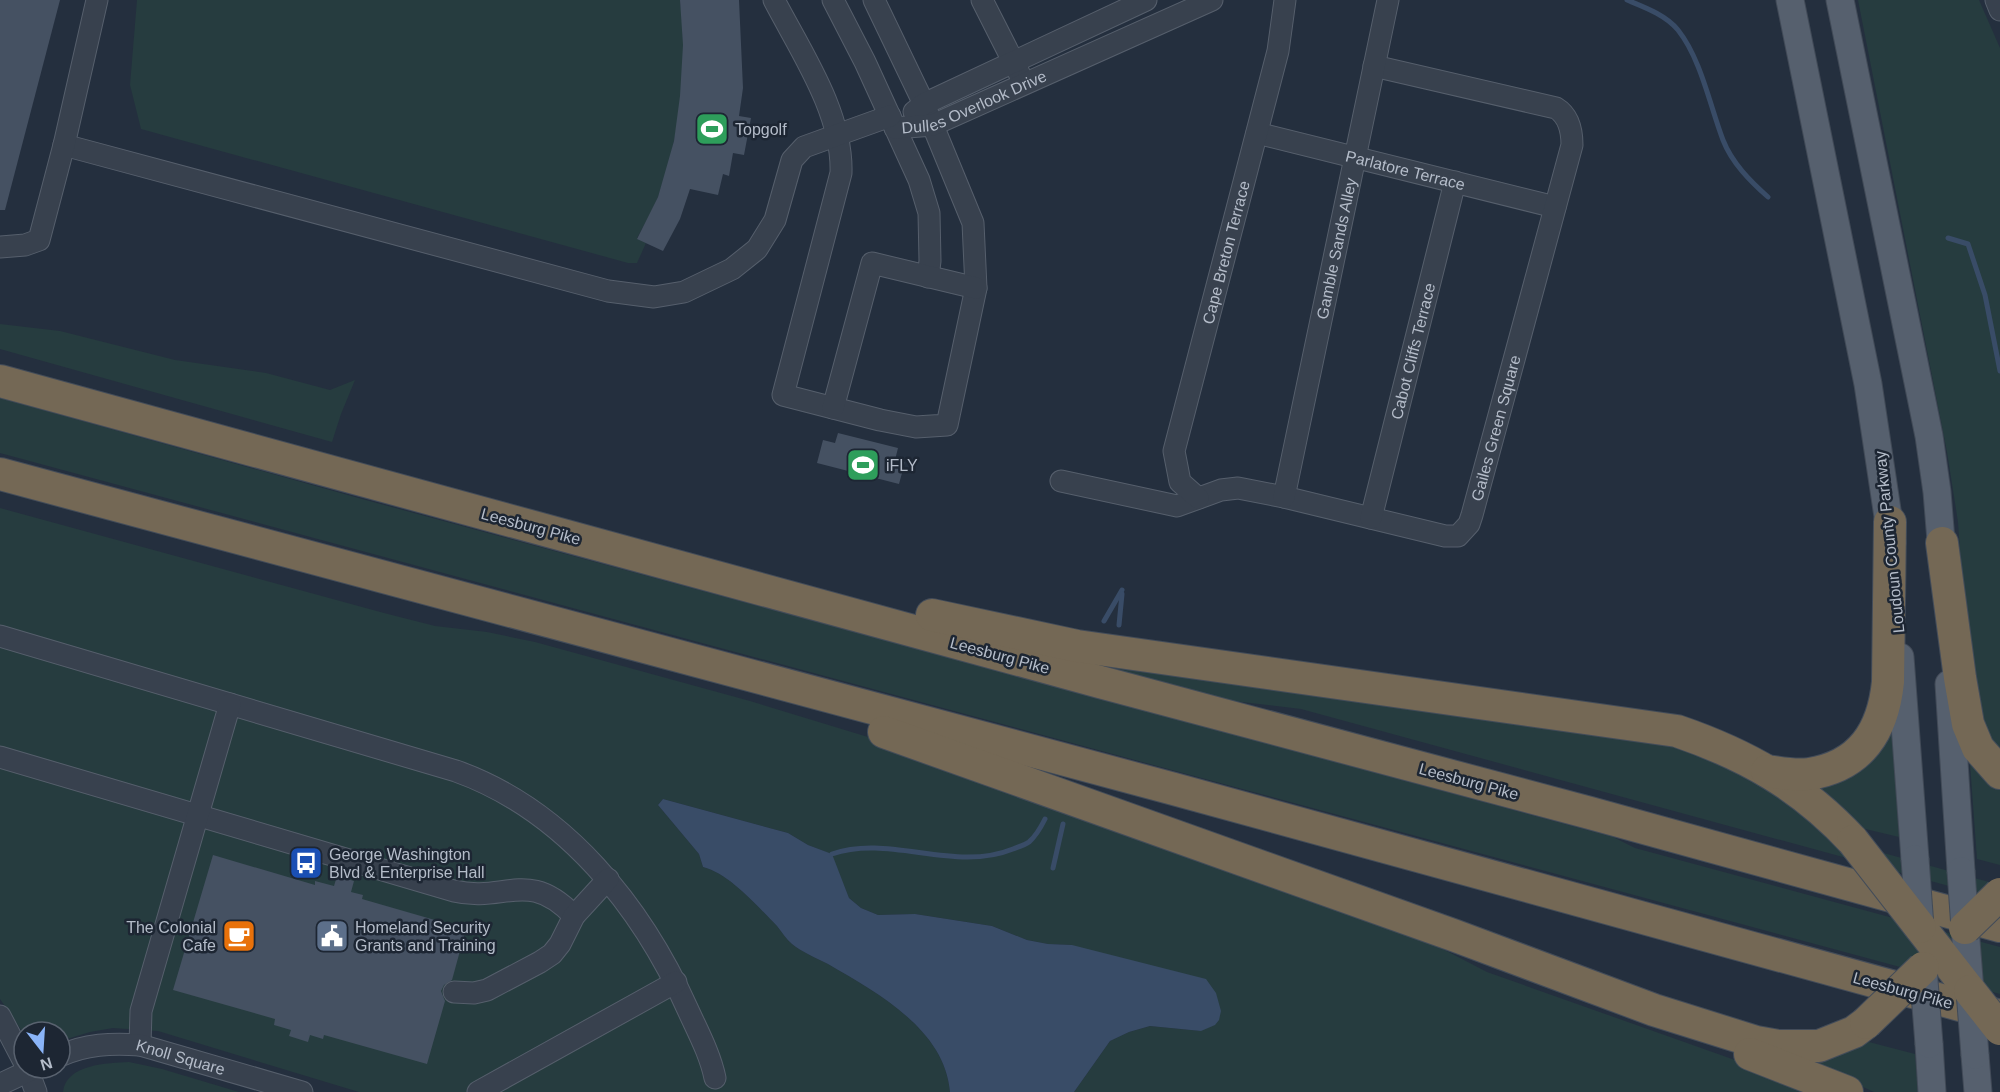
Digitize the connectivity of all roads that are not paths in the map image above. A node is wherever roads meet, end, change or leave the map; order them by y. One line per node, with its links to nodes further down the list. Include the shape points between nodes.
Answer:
1 (96, 0): 22 (street)
2 (774, 0): 21 (street, via 820,90)
3 (834, 0): 18 (street)
4 (873, 0): 17 (street)
5 (982, 0): 14 (street)
6 (1146, 0): 14 (street, Dulles Overlook Drive)
7 (1212, 0): 16 (street, Dulles Overlook Drive)
8 (1285, 0): 20 (street, Cape Breton Terrace, via 1280,42)
9 (1388, 0): 15 (street, Gamble Sands Alley)
10 (1790, 0): 36 (main road, Loudoun County Parkway, via 1868,384)
11 (1840, 0): 38 (main road, via 1929,436)
12 (1996, 0): 13 (street)
13 (2000, 10)
14 (1013, 62): 16 (street); 17 (street, Dulles Overlook Drive)
15 (1374, 66): 23 (street, Gamble Sands Alley); 25 (street, Gailes Green Square, via 1562,112 1572,145)
16 (1024, 84): 19 (street, Dulles Overlook Drive)
17 (924, 104): 18 (street, Dulles Overlook Drive); 19 (street)
18 (893, 122): 19 (street, Dulles Overlook Drive); 21 (street); 27 (street, via 919,180 928,213)
19 (933, 125): 28 (street, via 973,223)
20 (1257, 133): 23 (street, Parlatore Terrace); 34 (street, Cape Breton Terrace, via 1174,451 1180,482)
21 (837, 135): 22 (street, via 804,147 792,160 775,220 757,249 709,281 684,292 654,297 608,291); 30 (street, via 841,172 783,395)
22 (64, 146): 26 (street, via 39,240)
23 (1355, 158): 24 (street, Parlatore Terrace); 33 (street, Gamble Sands Alley)
24 (1455, 182): 25 (street, Parlatore Terrace); 35 (street, Cabot Cliffs Terrace)
25 (1555, 207): 35 (street, Gailes Green Square, via 1469,524 1458,536 1445,536)
26 (0, 247)
27 (928, 277): 28 (street); 30 (street, via 872,263)
28 (976, 288): 30 (street, via 947,425 916,427)
29 (0, 381): 37 (highway, Leesburg Pike)
30 (834, 408)
31 (0, 474): 39 (highway, Leesburg Pike)
32 (1061, 481): 34 (street, Gailes Green Square, via 1177,506)
33 (1284, 497): 34 (street, Gailes Green Square, via 1238,488); 35 (street, Gailes Green Square)
34 (1198, 498)
35 (1371, 518)
36 (1890, 522): 43 (highway, via 1888,682 1886,704 1875,730 1858,753 1826,769 1809,774); 50 (main road, Loudoun County Parkway, bridge)
37 (571, 537): 43 (highway, via 1077,646 1677,731 1729,751); 49 (highway, Leesburg Pike)
38 (1942, 543): 44 (highway, via 1968,724 1978,748); 51 (main road, bridge)
39 (575, 629): 56 (highway, via 817,708); 58 (highway, Leesburg Pike)
40 (0, 636): 41 (street)
41 (230, 704): 45 (street); 46 (street, via 477,780 559,831)
42 (0, 757): 45 (street)
43 (1766, 771): 50 (highway, bridge, via 1818,806 1853,842)
44 (2000, 773)
45 (197, 815): 48 (street, via 460,893 530,888 556,900); 61 (street, via 141,1011)
46 (608, 879): 48 (street); 53 (street)
47 (2000, 894): 51 (highway, bridge)
48 (574, 916): 55 (street, via 560,944 540,963 488,990)
49 (2000, 926)
50 (1920, 927): 52 (highway)
51 (1965, 928): 52 (highway); 54 (main road)
52 (1932, 960): 54 (highway); 56 (highway, bridge, via 1866,1023 1819,1046 1756,1042); 67 (main road, bridge)
53 (676, 982): 63 (street); 65 (street)
54 (1970, 991): 59 (highway, bridge); 68 (main road, bridge)
55 (454, 992)
56 (1654, 1010): 66 (highway, via 1742,1051)
57 (0, 1016): 60 (street)
58 (2000, 1016)
59 (2000, 1029)
60 (12, 1037)
61 (140, 1045): 62 (street, Knoll Square, via 115,1044); 64 (street, Knoll Square)
62 (72, 1052)
63 (715, 1078)
64 (302, 1092)
65 (478, 1092)
66 (1847, 1092)
67 (1932, 1092)
68 (1978, 1092)

